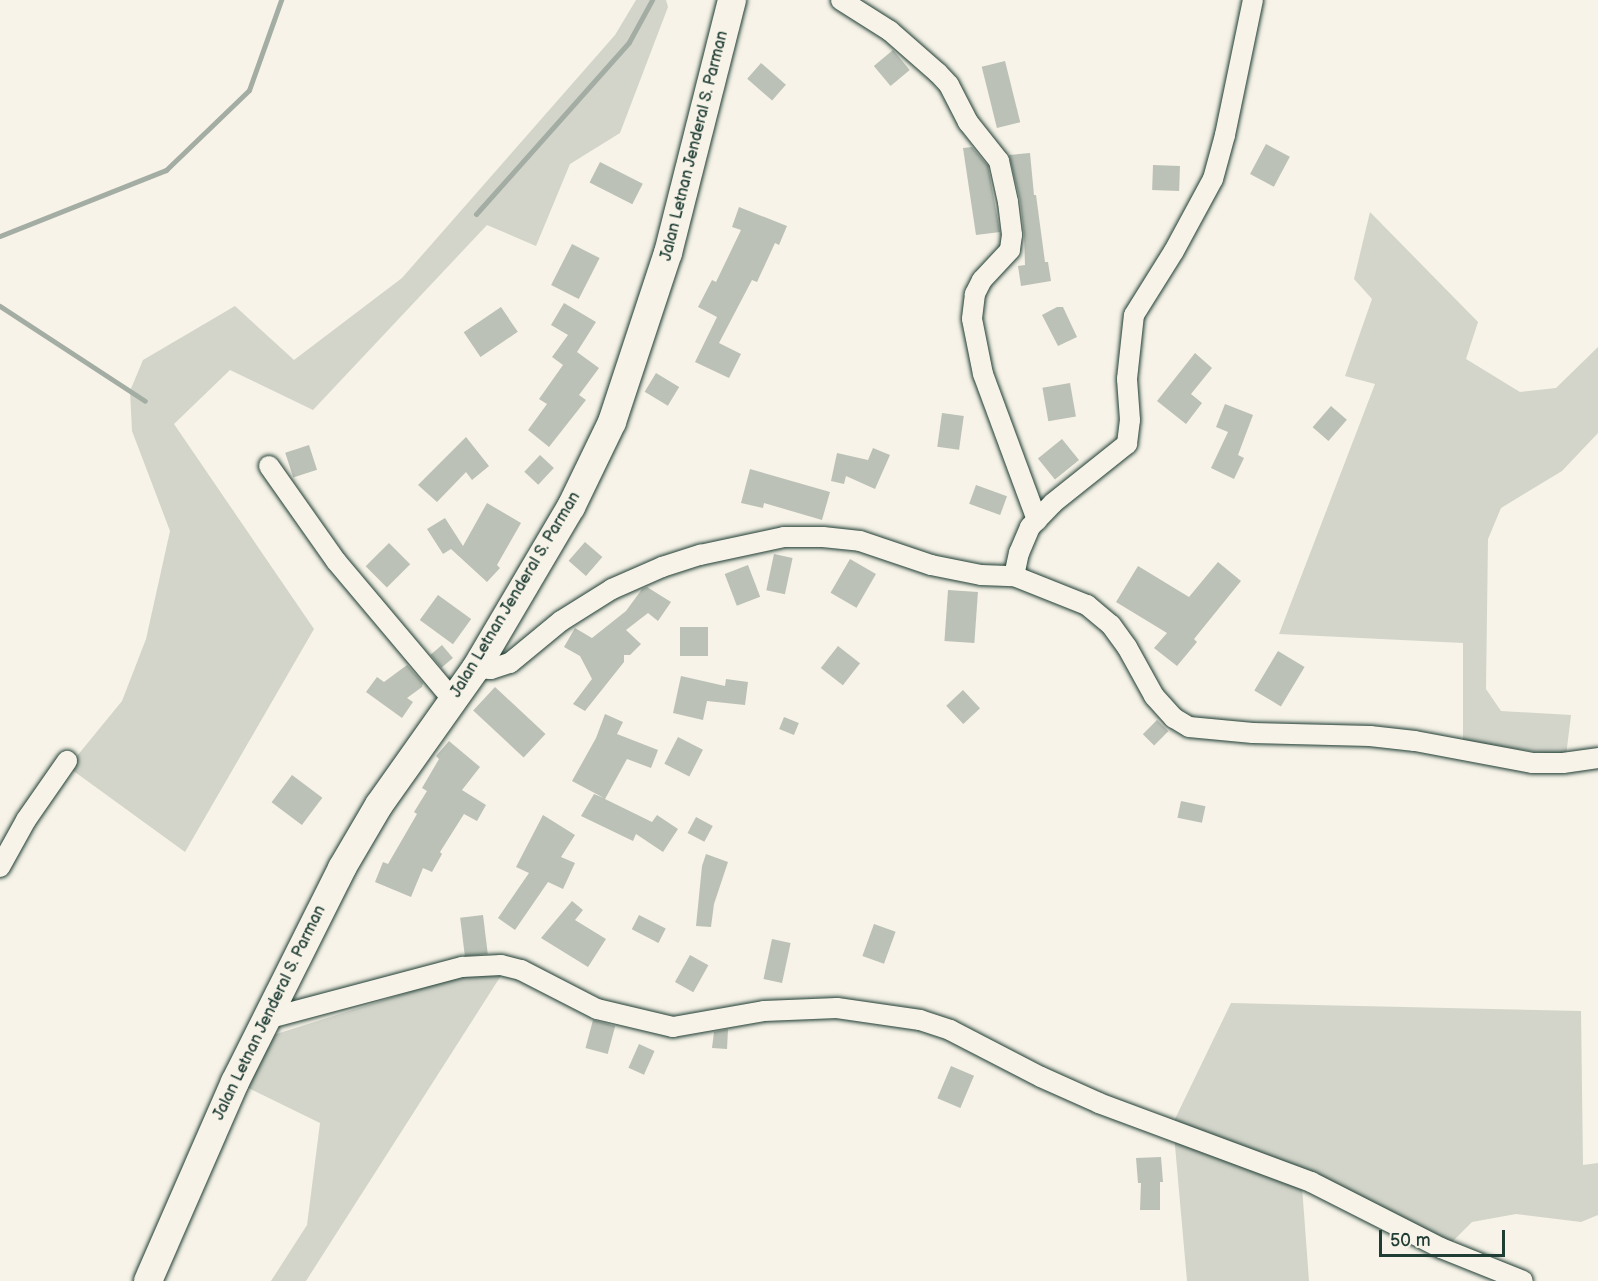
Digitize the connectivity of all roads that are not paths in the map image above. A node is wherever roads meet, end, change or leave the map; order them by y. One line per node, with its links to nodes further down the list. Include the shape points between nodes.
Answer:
1 (732, 0): 7 (street, Jalan Letnan Jenderal S. Parman, via 669,253 612,423 571,507)
2 (841, 0): 5 (street, via 890,31 938,73 949,85 968,122 999,161 1012,234 1010,250 982,280 975,294 972,319 983,374)
3 (1253, 0): 5 (street, via 1213,179 1180,243 1134,315 1126,379 1130,420 1127,444)
4 (270, 466): 8 (street, via 336,561)
5 (1037, 520): 6 (street, via 1019,553)
6 (1014, 576): 7 (street, via 981,575 931,565 860,541 784,537 662,567 612,590 561,621 510,663 491,669); 9 (street, via 1087,605 1127,647 1154,696 1174,718 1189,727 1370,736 1532,763)
7 (476, 668): 8 (street, Jalan Letnan Jenderal S. Parman)
8 (453, 700): 12 (street, Jalan Letnan Jenderal S. Parman, via 379,805 347,859)
9 (1598, 758)
10 (67, 761): 11 (street, via 22,826)
11 (0, 867)
12 (266, 1019): 13 (street, Jalan Letnan Jenderal S. Parman, via 218,1117); 14 (street, via 462,967 501,965 521,970 597,1008 673,1027 764,1011 837,1008 920,1020 950,1030 1100,1103 1311,1182 1441,1248)
13 (148, 1281)
14 (1523, 1281)

